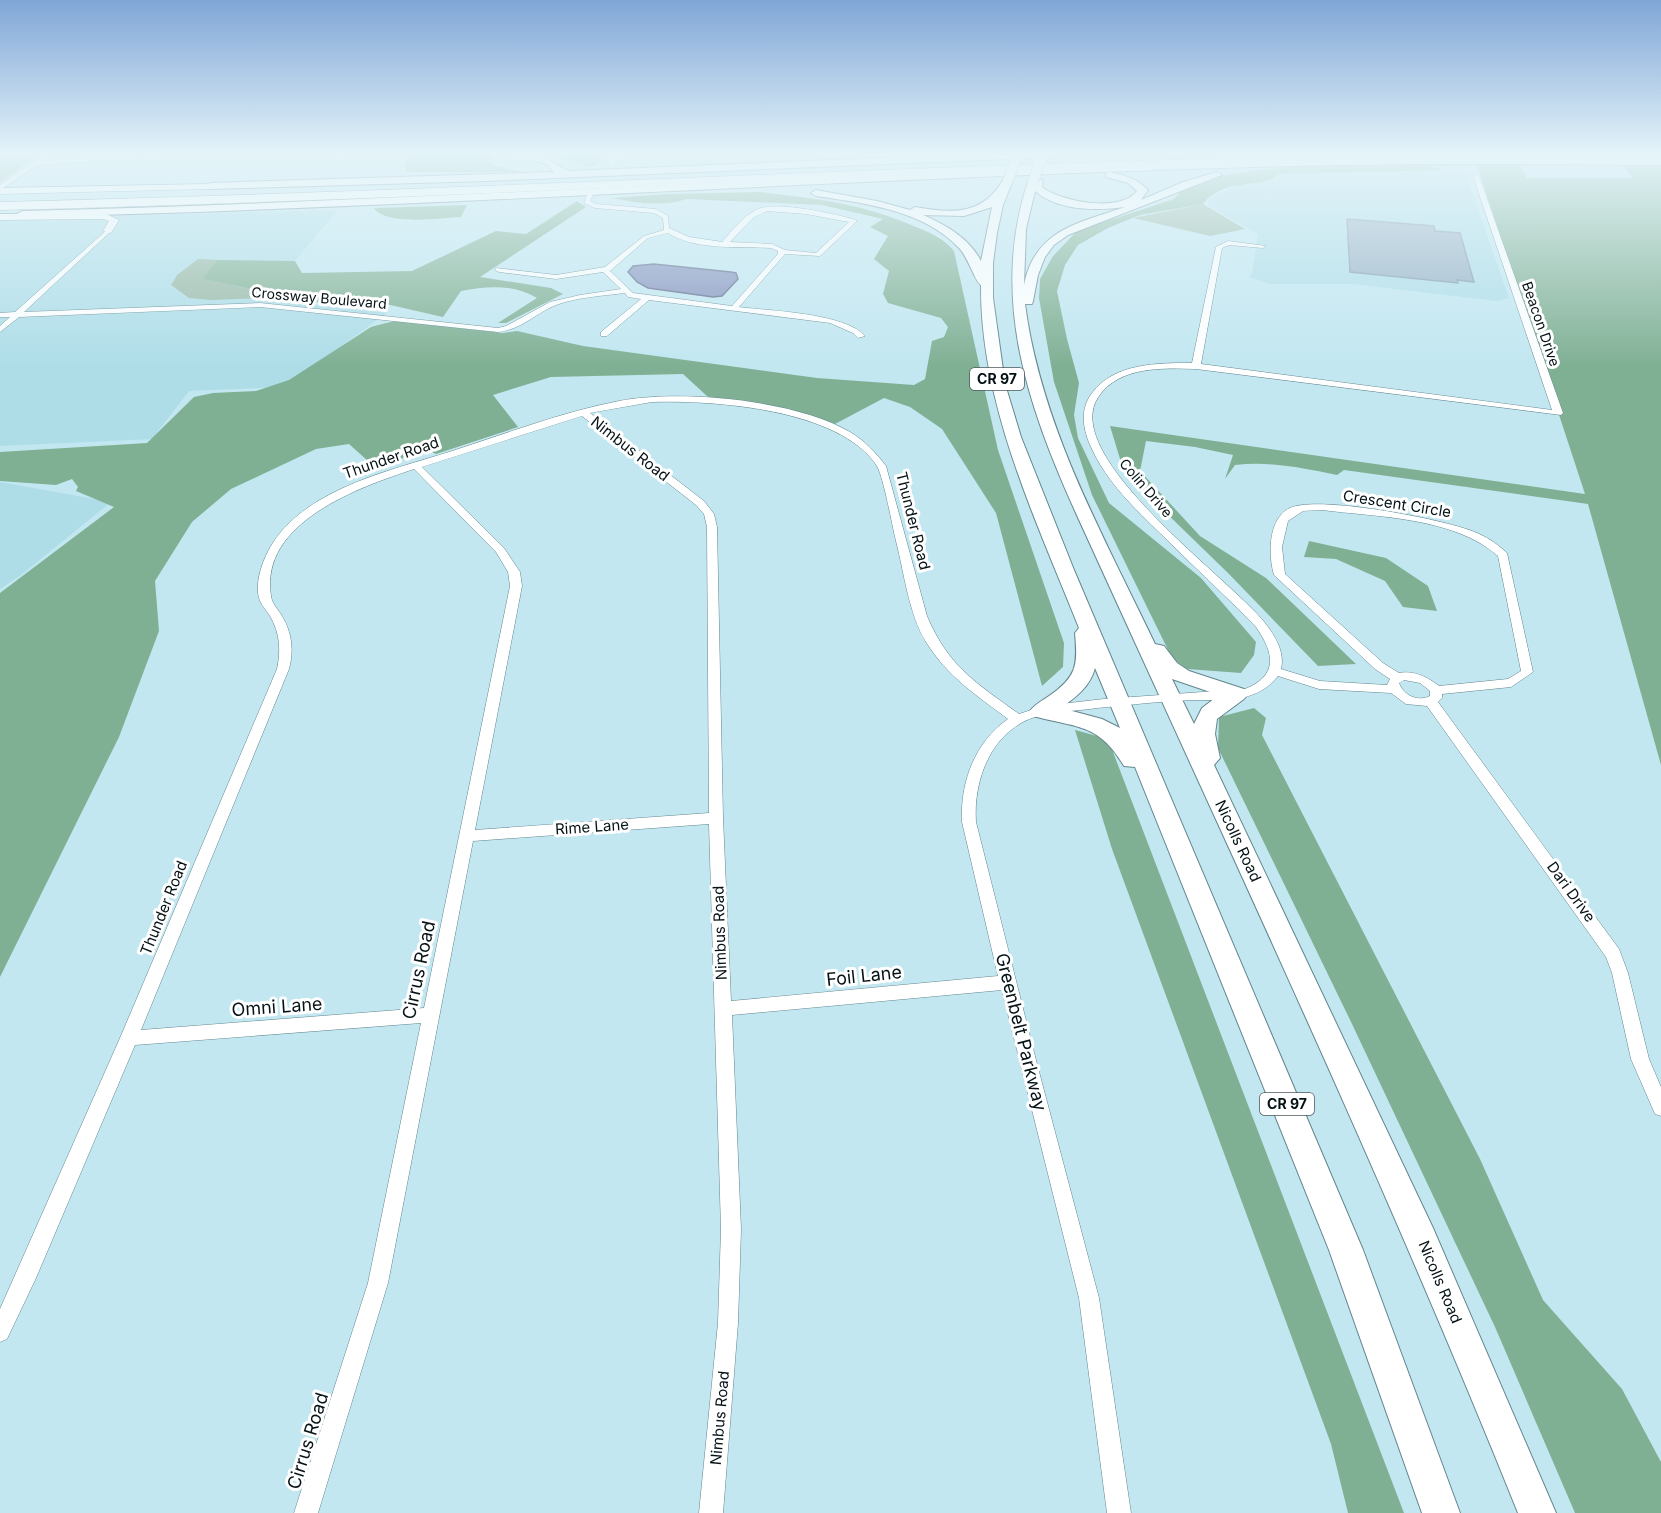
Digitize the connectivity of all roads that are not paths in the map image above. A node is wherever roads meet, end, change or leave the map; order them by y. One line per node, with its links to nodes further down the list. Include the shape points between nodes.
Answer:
1 (111, 225): 11 (main road)
2 (119, 225): 11 (highway)
3 (666, 225): 12 (street)
4 (744, 225): 13 (street)
5 (850, 225): 15 (street, via 818,255)
6 (932, 225): 20 (highway, via 966,248 977,265)
7 (993, 225): 20 (highway, CR 97)
8 (1020, 225): 25 (highway, Nicolls Road / CR 97, via 1017,300)
9 (1082, 225): 25 (highway, via 1053,241 1037,257)
10 (1493, 225): 30 (street, Beacon Drive)
11 (108, 231): 22 (street)
12 (669, 231): 13 (street, via 673,236); 16 (street, via 646,237)
13 (725, 243): 15 (street, via 772,246)
14 (1263, 246): 28 (street, via 1228,243 1219,247)
15 (782, 252): 21 (street)
16 (607, 269): 17 (street, via 556,277); 18 (street)
17 (499, 270)
18 (627, 291): 19 (street); 22 (street, Crossway Boulevard, via 556,303 522,324 498,330 260,306)
19 (648, 297): 21 (street); 26 (street)
20 (987, 298): 32 (highway, CR 97, via 994,361 1005,410)
21 (734, 308): 27 (street, via 832,321)
22 (17, 314): 23 (street, Crossway Boulevard); 24 (street)
23 (0, 315)
24 (0, 330)
25 (1022, 332): 33 (highway, Nicolls Road / CR 97, via 1048,428)
26 (604, 334)
27 (861, 336)
28 (1196, 366): 30 (street, Colin Drive); 34 (street, Colin Drive, via 1156,368 1113,378 1092,395 1089,426 1098,453 1132,499 1260,624 1276,650)
29 (583, 412): 31 (street, Thunder Road); 41 (street, Thunder Road, via 650,399 705,400 809,417 864,445 883,468 921,616 931,640 962,679); 43 (street, Nimbus Road, via 709,514)
30 (1558, 413)
31 (416, 466): 45 (street, Cirrus Road, via 500,550 514,572 514,597); 49 (street, Thunder Road, via 324,502 288,531 273,552 266,570 266,600 284,634 288,652 283,669)
32 (1083, 611): 39 (highway, CR 97); 40 (highway, via 1088,656 1084,674 1072,690)
33 (1135, 623): 36 (highway, via 1170,668 1189,679); 38 (highway, Nicolls Road / CR 97)
34 (1274, 671): 35 (street, via 1319,685); 36 (street, via 1256,688)
35 (1396, 684): 37 (street, via 1400,695 1410,701 1422,703); 37 (street, via 1404,676 1419,678 1428,682); 37 (street, Crescent Circle, via 1280,575 1277,534 1282,519 1291,512 1322,507 1442,525 1471,533 1498,548 1503,555 1527,672 1511,683)
36 (1237, 694): 38 (street); 42 (highway, via 1210,711 1203,725)
37 (1434, 696): 50 (street, Dari Drive, via 1613,954 1640,1059)
38 (1170, 698): 39 (street, Greenbelt Parkway); 42 (highway, Nicolls Road / CR 97)
39 (1120, 701): 40 (street, Greenbelt Parkway); 44 (highway, CR 97)
40 (1041, 711): 41 (street, Greenbelt Parkway); 44 (highway, via 1089,722 1116,736 1128,749)
41 (1017, 719): 46 (street, Greenbelt Parkway, via 994,739 981,758 971,781 967,809)
42 (1220, 803): 56 (highway, Nicolls Road / CR 97, via 1431,1258)
43 (716, 818): 45 (street, Rime Lane); 47 (street, Nimbus Road)
44 (1168, 818): 55 (highway, CR 97, via 1346,1250)
45 (468, 836): 48 (street, Cirrus Road)
46 (1008, 982): 47 (street, Foil Lane); 54 (street, Greenbelt Parkway, via 1089,1298)
47 (723, 1009): 53 (street, Nimbus Road, via 731,1229 728,1323)
48 (429, 1016): 49 (street, Omni Lane); 52 (street, Cirrus Road, via 378,1283)
49 (129, 1038): 51 (street, Thunder Road)
50 (1661, 1108)
51 (0, 1332)
52 (306, 1513)
53 (711, 1513)
54 (1119, 1513)
55 (1441, 1513)
56 (1536, 1513)

